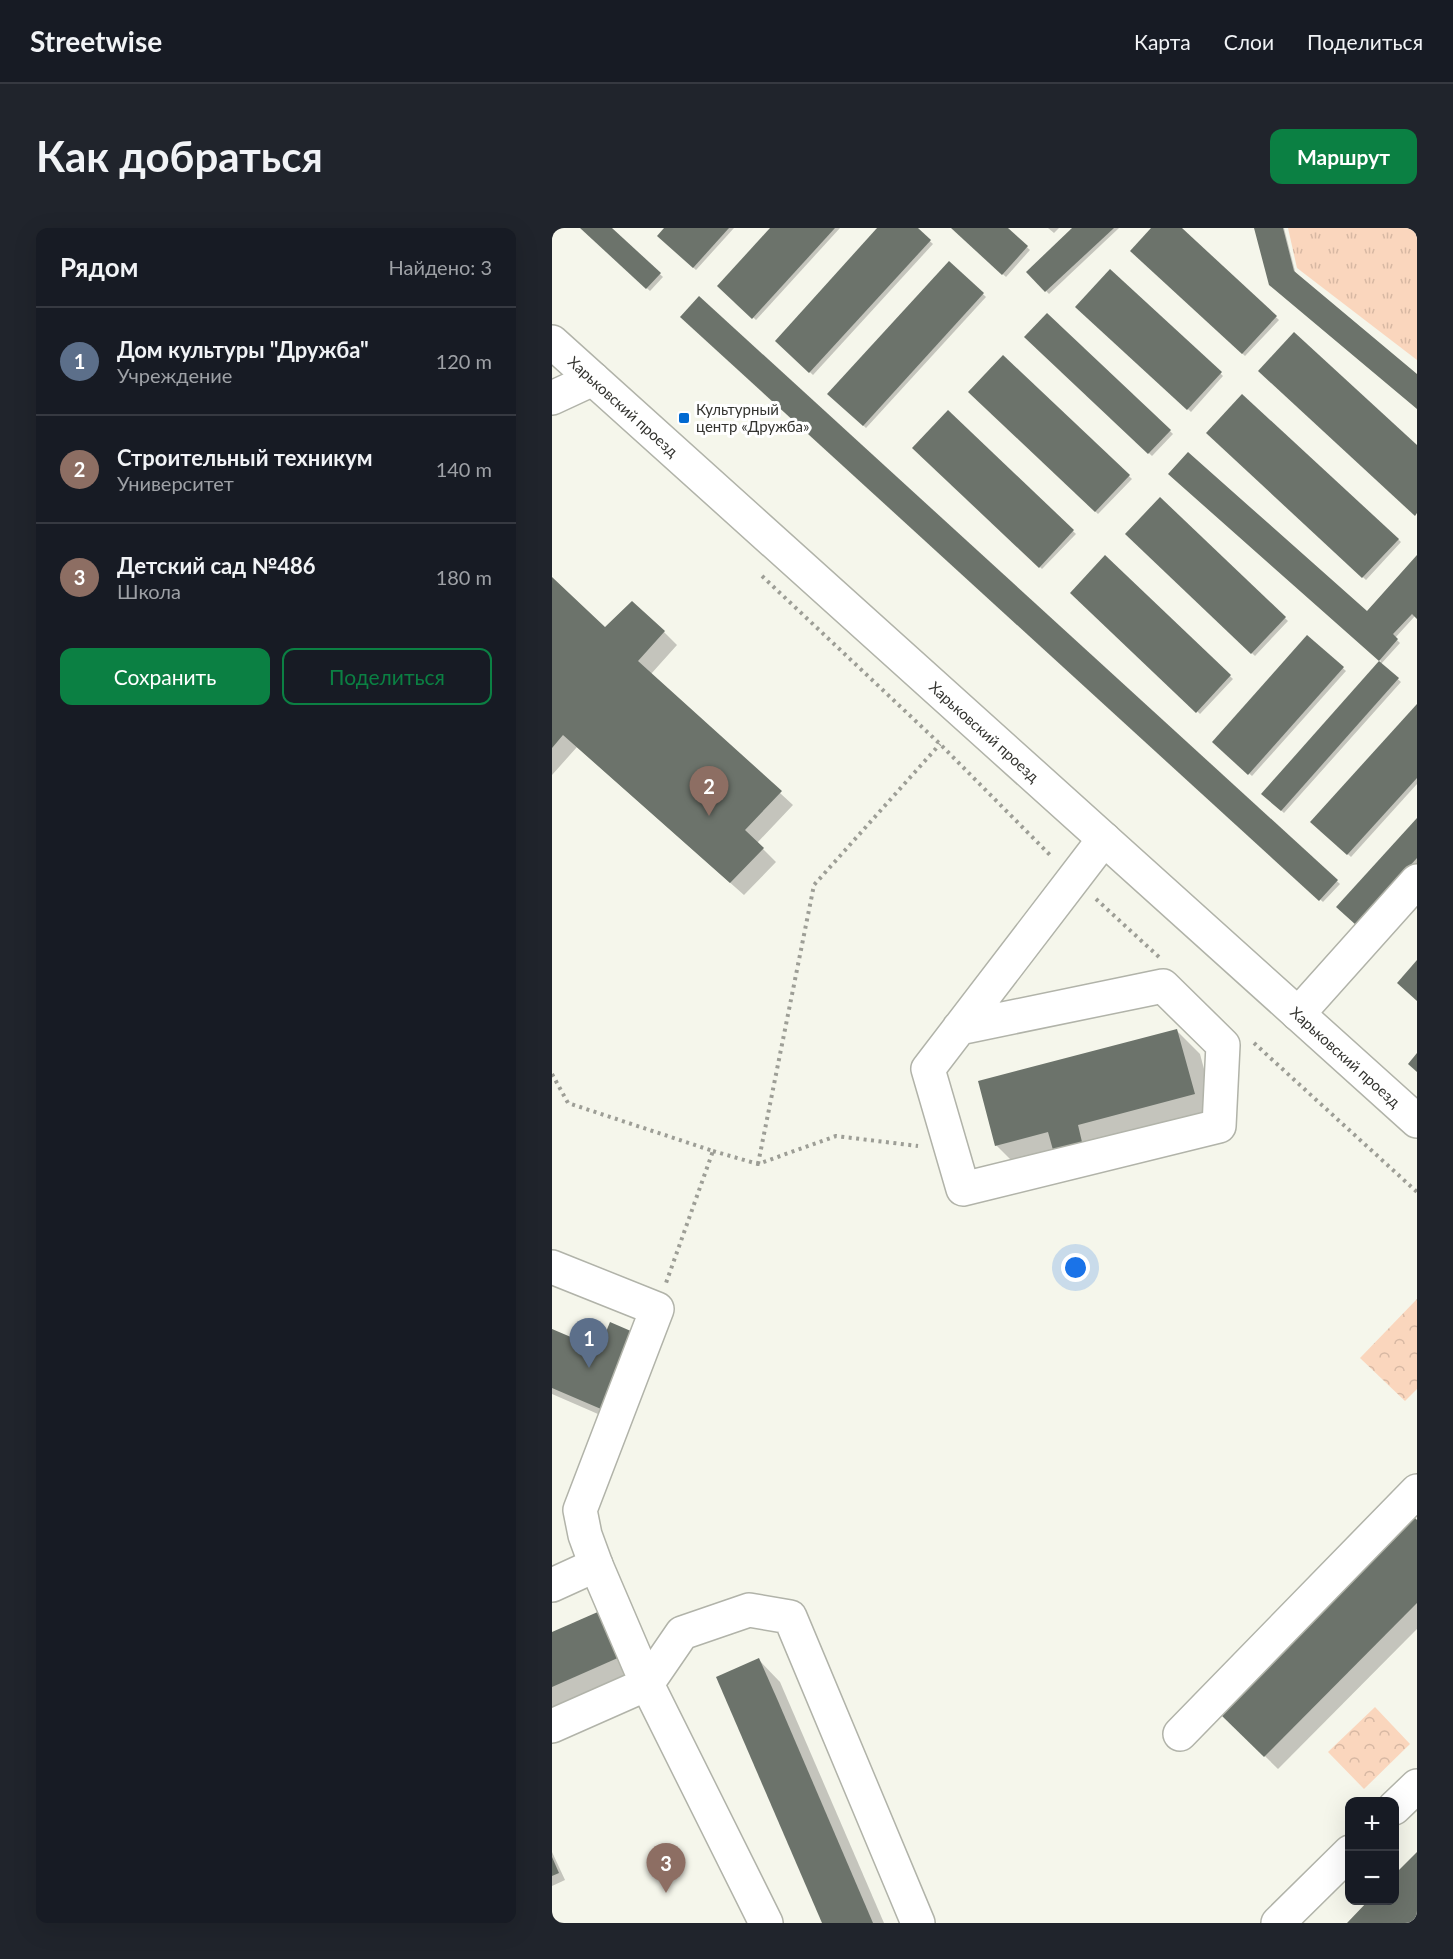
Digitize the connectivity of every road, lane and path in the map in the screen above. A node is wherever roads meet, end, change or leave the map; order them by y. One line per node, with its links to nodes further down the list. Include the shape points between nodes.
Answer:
1 (552, 342): 2 (street, Харьковский проезд)
2 (593, 380): 3 (street); 6 (street, Харьковский проезд)
3 (552, 398)
4 (758, 571): 5 (path)
5 (940, 744): 7 (path); 15 (path, via 814,885)
6 (1104, 839): 7 (street); 9 (street, Харьковский проезд)
7 (1074, 879): 10 (street)
8 (1417, 881): 9 (street)
9 (1299, 1014): 12 (street, Харьковский проезд)
10 (959, 1028): 13 (street, via 928,1069); 13 (street, via 1163,986 1223,1045 1219,1126 963,1189)
11 (552, 1074): 14 (path, via 568,1103)
12 (1417, 1121)
13 (948, 1138): 15 (path, via 922,1146 836,1136)
14 (713, 1151): 15 (path); 17 (path)
15 (758, 1164)
16 (552, 1267): 17 (street)
17 (657, 1309): 19 (street, via 580,1510)
18 (1417, 1491): 23 (street)
19 (596, 1565): 20 (street); 21 (street)
20 (552, 1585)
21 (647, 1684): 22 (street); 27 (street); 28 (street, via 682,1633 749,1610 790,1617)
22 (552, 1726)
23 (1180, 1734)
24 (1417, 1786): 25 (street)
25 (1399, 1804)
26 (1345, 1857): 29 (street)
27 (766, 1923)
28 (918, 1923)
29 (1278, 1923)

